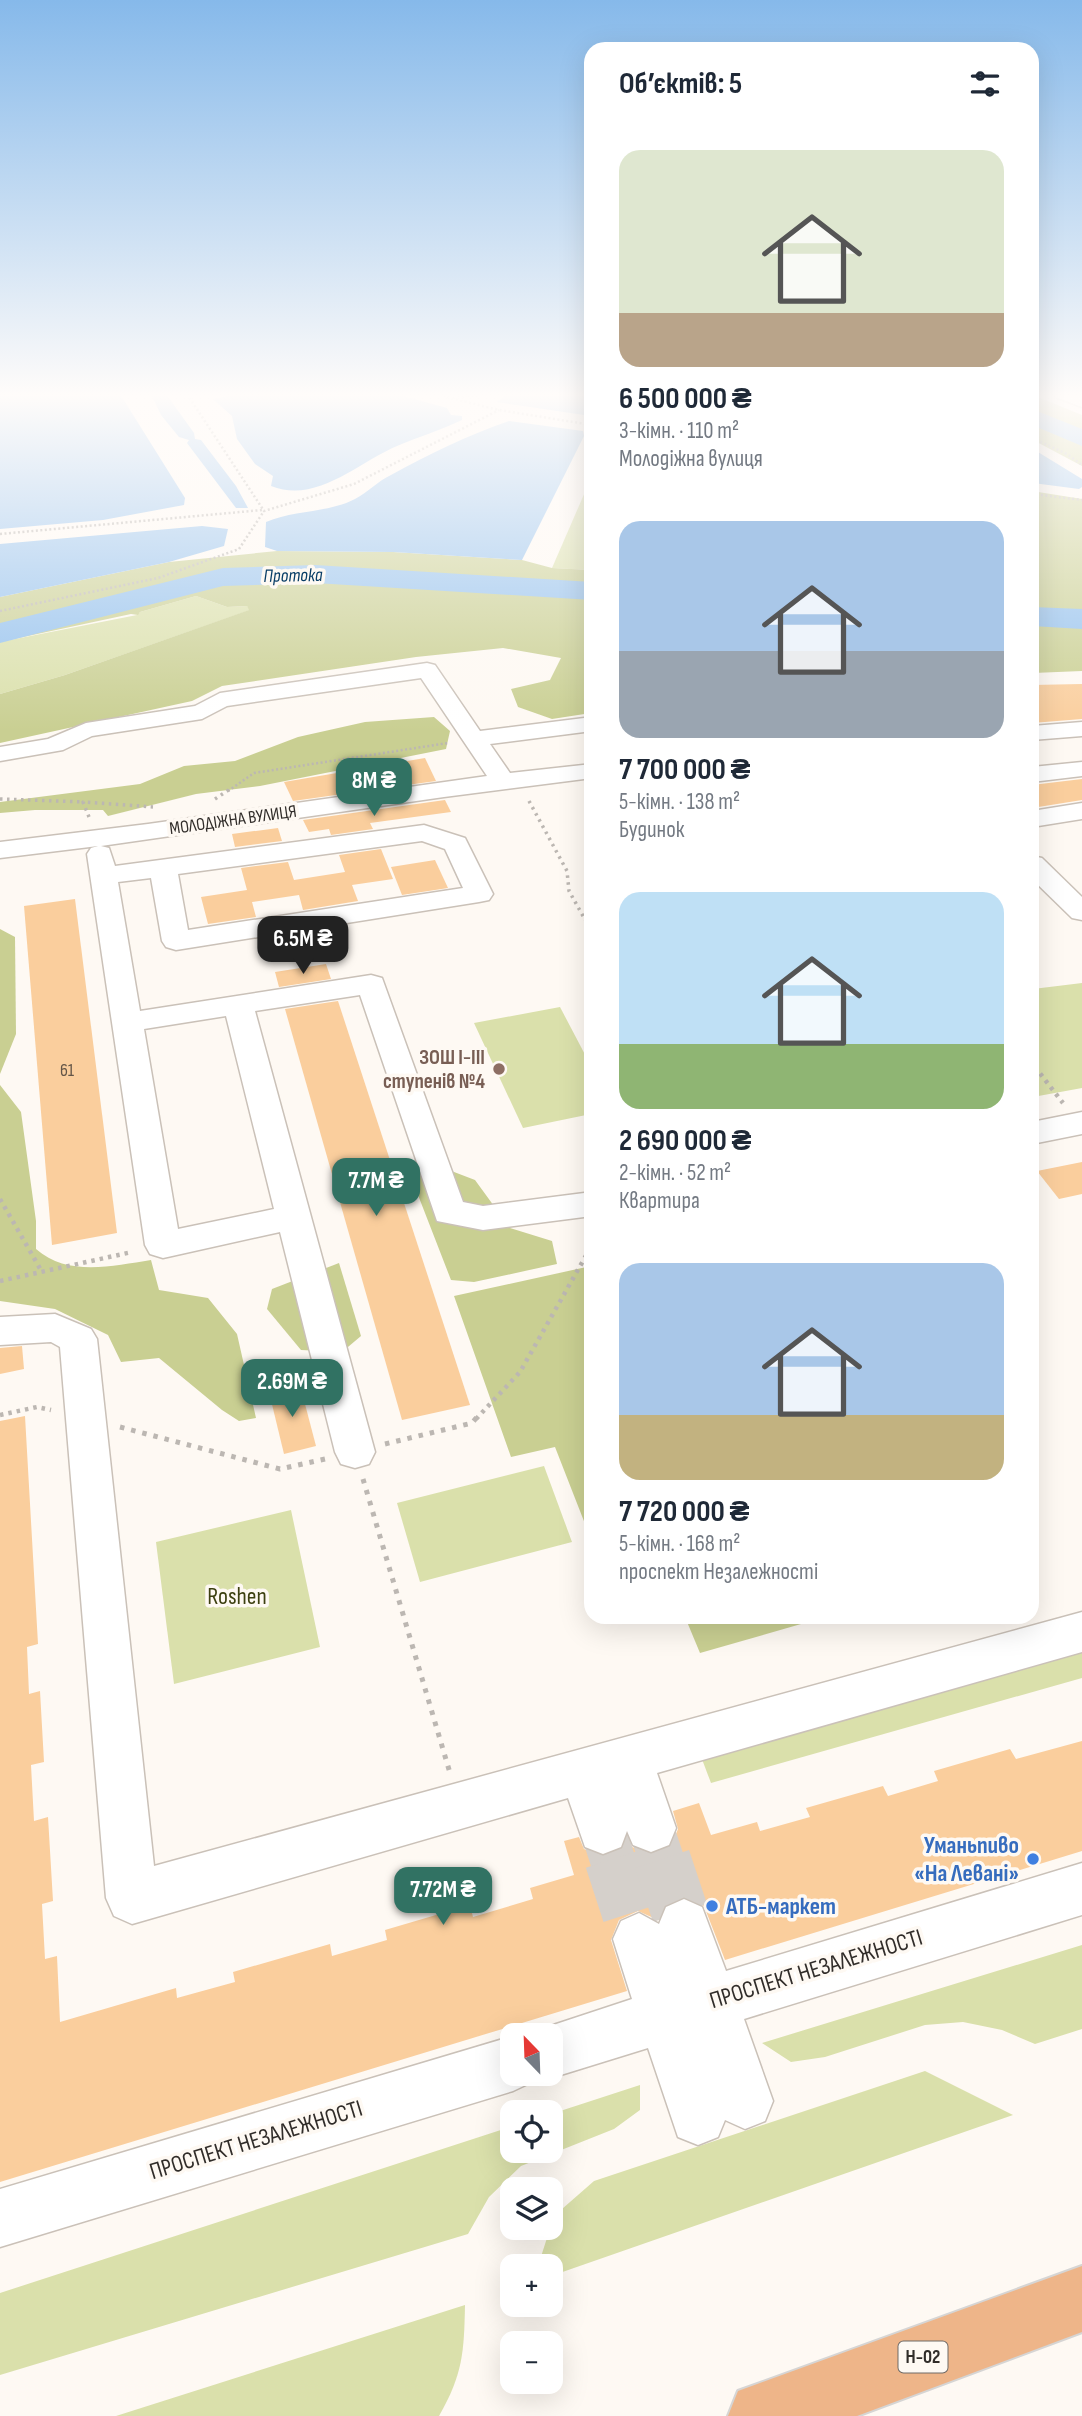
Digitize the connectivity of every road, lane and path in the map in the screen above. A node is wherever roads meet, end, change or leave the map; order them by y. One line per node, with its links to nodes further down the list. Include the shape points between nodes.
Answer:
1 (260, 507): 3 (path)
2 (277, 507): 3 (path)
3 (263, 511): 4 (path); 5 (path, via 239,549 158,578)
4 (0, 534)
5 (0, 611)
6 (584, 725): 9 (street)
7 (1082, 729): 8 (street)
8 (1039, 732)
9 (473, 739): 10 (street, via 427,670 220,700 202,712 86,730 54,745); 14 (street); 19 (path, via 254,773)
10 (0, 754)
11 (1082, 769): 13 (street)
12 (584, 772): 14 (street, МОЛОДІЖНА ВУЛИЦЯ)
13 (1039, 774)
14 (509, 779): 19 (street, МОЛОДІЖНА ВУЛИЦЯ); 26 (path, via 567,871 569,891)
15 (0, 799): 16 (path)
16 (83, 802)
17 (1082, 811): 18 (street)
18 (1039, 818)
19 (170, 829): 20 (street, МОЛОДІЖНА ВУЛИЦЯ)
20 (98, 840): 21 (street, МОЛОДІЖНА ВУЛИЦЯ); 24 (street)
21 (0, 850)
22 (163, 869): 22 (street, via 424,833 456,844 480,894 176,941); 24 (street)
23 (1039, 871): 25 (street)
24 (104, 876): 28 (street)
25 (1082, 912)
26 (584, 918)
27 (238, 1005): 28 (street); 33 (street, via 371,984 449,1212 483,1218); 34 (street)
28 (127, 1022): 35 (street)
29 (1039, 1072): 30 (path)
30 (1080, 1123): 31 (street)
31 (1039, 1132)
32 (0, 1199): 37 (path)
33 (584, 1205)
34 (292, 1217): 35 (street); 42 (street)
35 (163, 1245): 37 (path)
36 (584, 1259): 42 (path, via 520,1372 472,1423)
37 (42, 1272): 38 (path)
38 (0, 1281)
39 (0, 1331): 41 (street, via 55,1328 78,1339)
40 (0, 1415): 41 (path, via 37,1407)
41 (86, 1418): 42 (path, via 280,1469); 45 (street, via 132,1898)
42 (355, 1451): 45 (path)
43 (1082, 1632): 44 (street)
44 (606, 1766): 45 (street); 46 (street); 47 (street)
45 (459, 1804)
46 (651, 1828)
47 (603, 1830)
48 (1082, 1889): 50 (street, ПРОСПЕКТ НЕЗАЛЕЖНОСТІ)
49 (662, 1932): 50 (street)
50 (688, 2009): 51 (street, ПРОСПЕКТ НЕЗАЛЕЖНОСТІ); 53 (street)
51 (564, 2047)
52 (500, 2067): 54 (street, ПРОСПЕКТ НЕЗАЛЕЖНОСТІ)
53 (722, 2109)
54 (0, 2218)
55 (1082, 2298): 56 (main road, Н-02)
56 (763, 2416)

